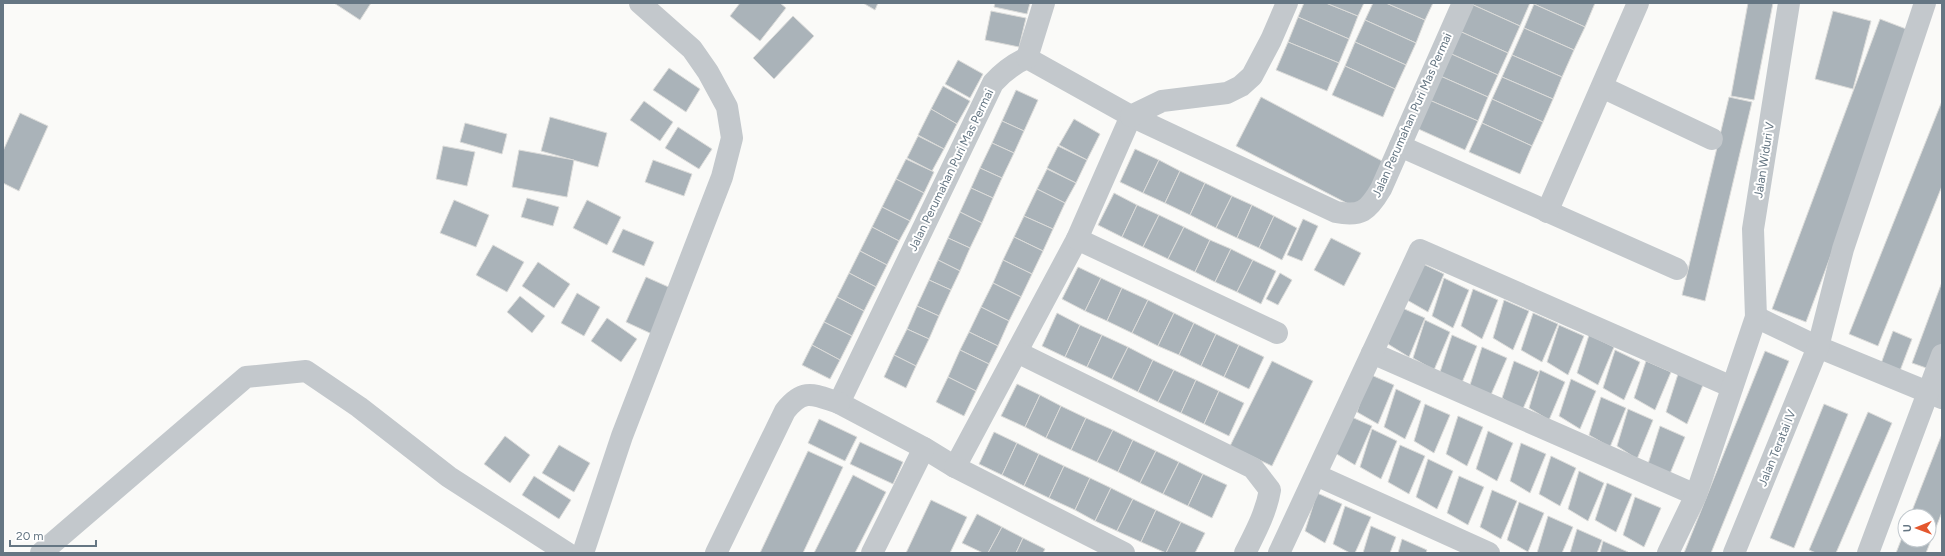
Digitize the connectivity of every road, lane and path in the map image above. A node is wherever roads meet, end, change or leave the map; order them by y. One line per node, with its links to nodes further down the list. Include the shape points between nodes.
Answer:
1 (640, 3): 33 (street, via 692,49 708,72 726,107 732,138 722,176 622,436)
2 (1044, 3): 9 (street)
3 (1287, 3): 11 (street, via 1252,76 1241,86 1227,93 1162,102)
4 (1463, 3): 13 (street, Jalan Perumahan Puri Mas Permai)
5 (1638, 3): 10 (street)
6 (1789, 3): 17 (street, Jalan Widuri V, via 1753,229)
7 (1926, 3): 8 (street); 19 (street, Jalan Teratai IV, via 1843,249)
8 (1942, 9)
9 (1027, 58): 11 (street, Jalan Perumahan Puri Mas Permai); 25 (street, Jalan Perumahan Puri Mas Permai, via 1003,72 993,83)
10 (1602, 87): 12 (street); 14 (street)
11 (1131, 116): 13 (street, Jalan Perumahan Puri Mas Permai, via 1336,212 1350,215 1363,212 1372,204); 15 (street)
12 (1712, 139)
13 (1400, 146): 14 (street)
14 (1547, 212): 16 (street)
15 (1077, 239): 18 (street); 20 (street)
16 (1677, 269)
17 (1756, 317): 19 (street); 23 (street)
18 (1277, 332)
19 (1818, 348): 24 (street); 30 (street, Jalan Teratai IV)
20 (1017, 352): 27 (street); 37 (street, via 1254,468 1270,490 1268,504)
21 (1372, 353): 23 (street, via 1420,250); 28 (street); 29 (street)
22 (1942, 355): 24 (street)
23 (1732, 387): 29 (street)
24 (1935, 394): 41 (street)
25 (839, 403): 26 (street); 34 (street, via 806,394 791,403)
26 (924, 448): 27 (street); 35 (street)
27 (955, 467): 36 (street)
28 (1316, 475): 38 (street); 39 (street)
29 (1696, 495): 40 (street)
30 (1739, 552)
31 (41, 553): 32 (street, via 246,377 306,371 359,407 449,477)
32 (567, 553)
33 (583, 553)
34 (716, 553)
35 (872, 553)
36 (1124, 553)
37 (1245, 553)
38 (1279, 553)
39 (1489, 553)
40 (1668, 553)
41 (1868, 553)

